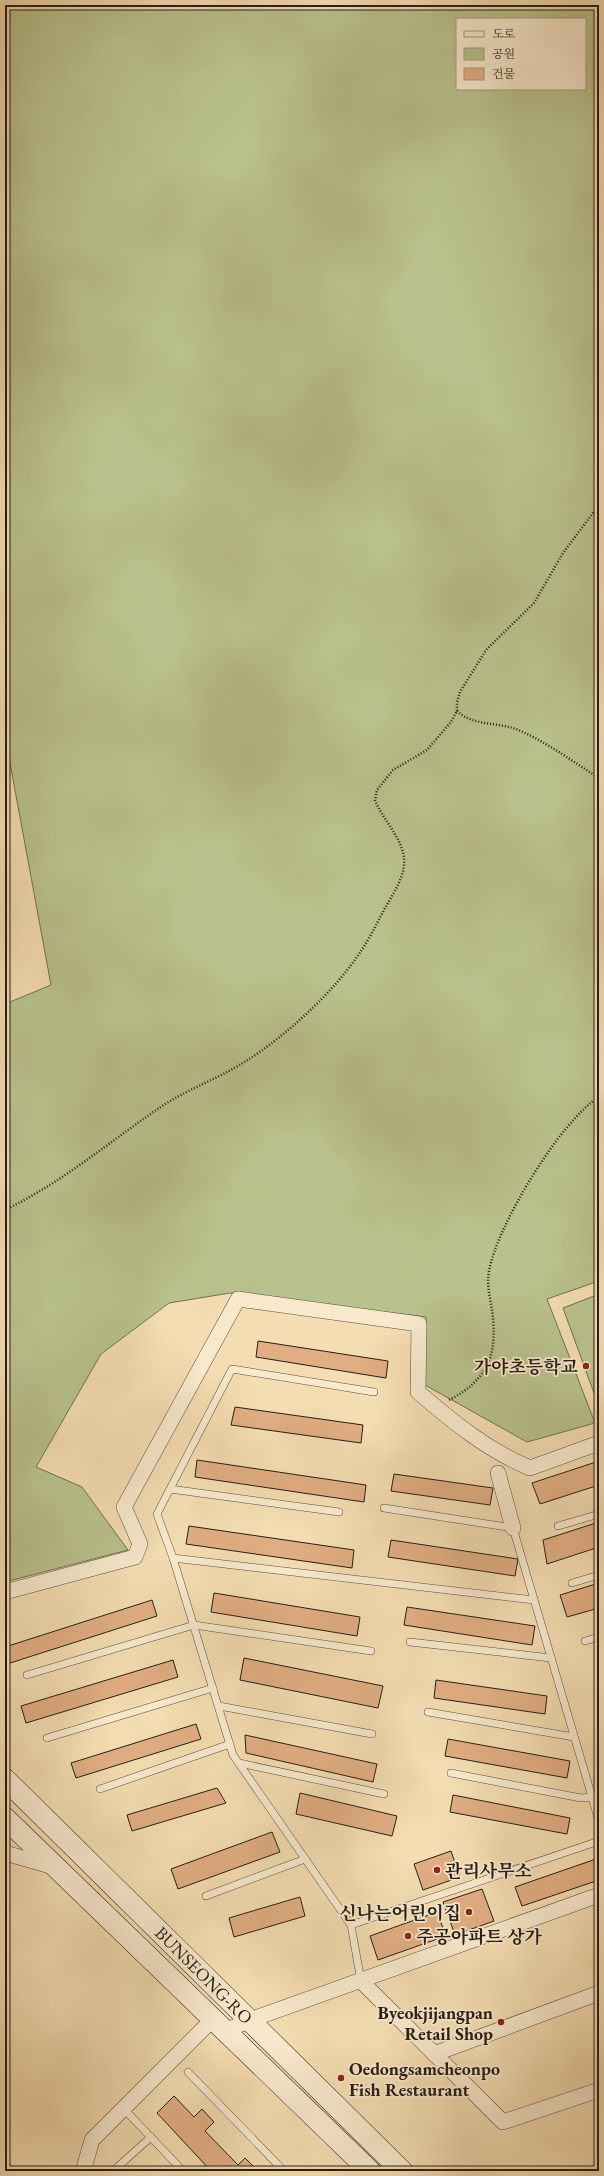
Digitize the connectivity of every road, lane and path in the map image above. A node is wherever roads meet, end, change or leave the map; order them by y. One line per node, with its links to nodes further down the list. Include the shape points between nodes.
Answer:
1 (599, 505): 2 (path, via 563,553 534,603 486,650 460,692)
2 (457, 711): 3 (path, via 470,719 506,726 531,736); 5 (path, via 436,741 419,755 393,770 377,790 375,800 404,853 404,866 394,892 369,938 346,971 304,1015 265,1048 231,1070 181,1093 60,1179)
3 (599, 778)
4 (599, 1098): 7 (path, via 583,1109 570,1124 538,1169 514,1207 496,1245 489,1273 494,1334 493,1350 487,1368 478,1381 465,1392)
5 (5, 1210)
6 (374, 1392): 10 (lane, via 232,1369)
7 (434, 1406): 8 (street, via 461,1428 507,1458 530,1468); 19 (street, via 418,1392 418,1324 238,1299 124,1507 140,1544 135,1557)
8 (599, 1443)
9 (498, 1473): 15 (street)
10 (170, 1489): 12 (lane); 16 (lane, via 157,1514)
11 (384, 1508): 15 (lane)
12 (339, 1512)
13 (599, 1514): 14 (lane)
14 (558, 1526)
15 (513, 1528): 20 (lane)
16 (173, 1558): 20 (lane); 21 (lane)
17 (599, 1575): 18 (lane)
18 (572, 1582)
19 (5, 1592)
20 (534, 1600): 26 (lane)
21 (194, 1625): 25 (lane); 27 (lane); 28 (lane)
22 (599, 1637): 23 (lane)
23 (585, 1641)
24 (410, 1642): 26 (lane)
25 (371, 1651)
26 (551, 1658): 32 (lane)
27 (27, 1675)
28 (213, 1688): 29 (lane); 33 (lane)
29 (219, 1706): 31 (lane); 34 (lane)
30 (428, 1712): 32 (lane)
31 (372, 1734)
32 (574, 1737): 40 (lane)
33 (47, 1738)
34 (230, 1744): 35 (lane, via 233,1755); 38 (lane)
35 (239, 1762): 39 (lane); 45 (lane)
36 (451, 1773): 40 (lane, via 581,1798)
37 (5, 1779): 52 (main road, BUNSEONG-RO)
38 (100, 1789)
39 (384, 1794)
40 (592, 1797): 42 (lane)
41 (5, 1818): 46 (main road, BUNSEONG-RO)
42 (599, 1822)
43 (599, 1841): 49 (lane)
44 (5, 1852): 46 (street)
45 (305, 1859): 48 (lane); 49 (lane)
46 (57, 1868): 53 (main road, BUNSEONG-RO)
47 (599, 1895): 50 (street)
48 (206, 1896)
49 (351, 1925): 50 (lane)
50 (361, 1981): 52 (street); 54 (street)
51 (599, 1993): 54 (street)
52 (250, 2020): 53 (street); 64 (main road, BUNSEONG-RO)
53 (219, 2025): 57 (street); 63 (main road, BUNSEONG-RO)
54 (434, 2054): 56 (street, via 503,2122)
55 (188, 2072): 62 (lane)
56 (599, 2090)
57 (123, 2108): 58 (lane); 59 (street, via 92,2140)
58 (151, 2137): 60 (lane); 61 (lane)
59 (85, 2171)
60 (113, 2171)
61 (183, 2171)
62 (284, 2171)
63 (370, 2171)
64 (402, 2171)

